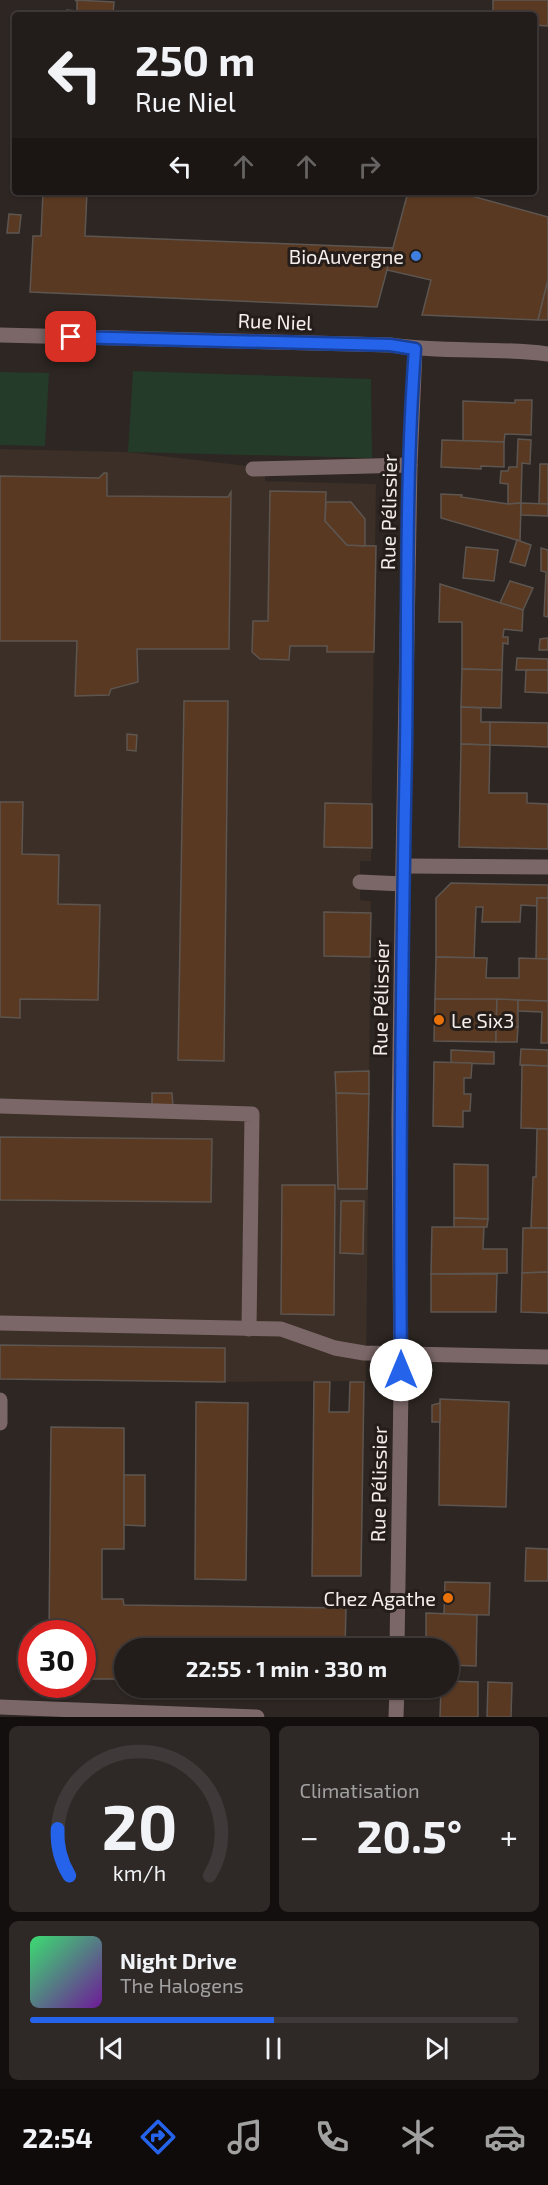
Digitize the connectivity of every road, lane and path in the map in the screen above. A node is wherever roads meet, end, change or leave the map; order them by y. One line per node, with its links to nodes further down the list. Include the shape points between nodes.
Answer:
1 (0, 335): 2 (street, Rue Niel, via 390,345)
2 (415, 349): 3 (street, Rue Niel); 4 (street, Rue Pélissier)
3 (548, 354)
4 (410, 465): 5 (street); 6 (street, Rue Pélissier)
5 (253, 469)
6 (404, 866): 7 (street); 9 (street, Rue Pélissier)
7 (548, 867)
8 (360, 882): 9 (street)
9 (403, 884): 13 (street, Rue Pélissier)
10 (0, 1106): 12 (street, via 252,1114)
11 (0, 1323): 12 (street)
12 (249, 1329): 13 (street, via 281,1329 335,1348 364,1353)
13 (400, 1353): 14 (street); 17 (street, Rue Pélissier)
14 (548, 1357)
15 (0, 1400): 16 (street)
16 (0, 1423)
17 (397, 1638)
18 (397, 1698): 21 (street)
19 (0, 1707): 20 (street)
20 (258, 1717)
21 (396, 1717)

